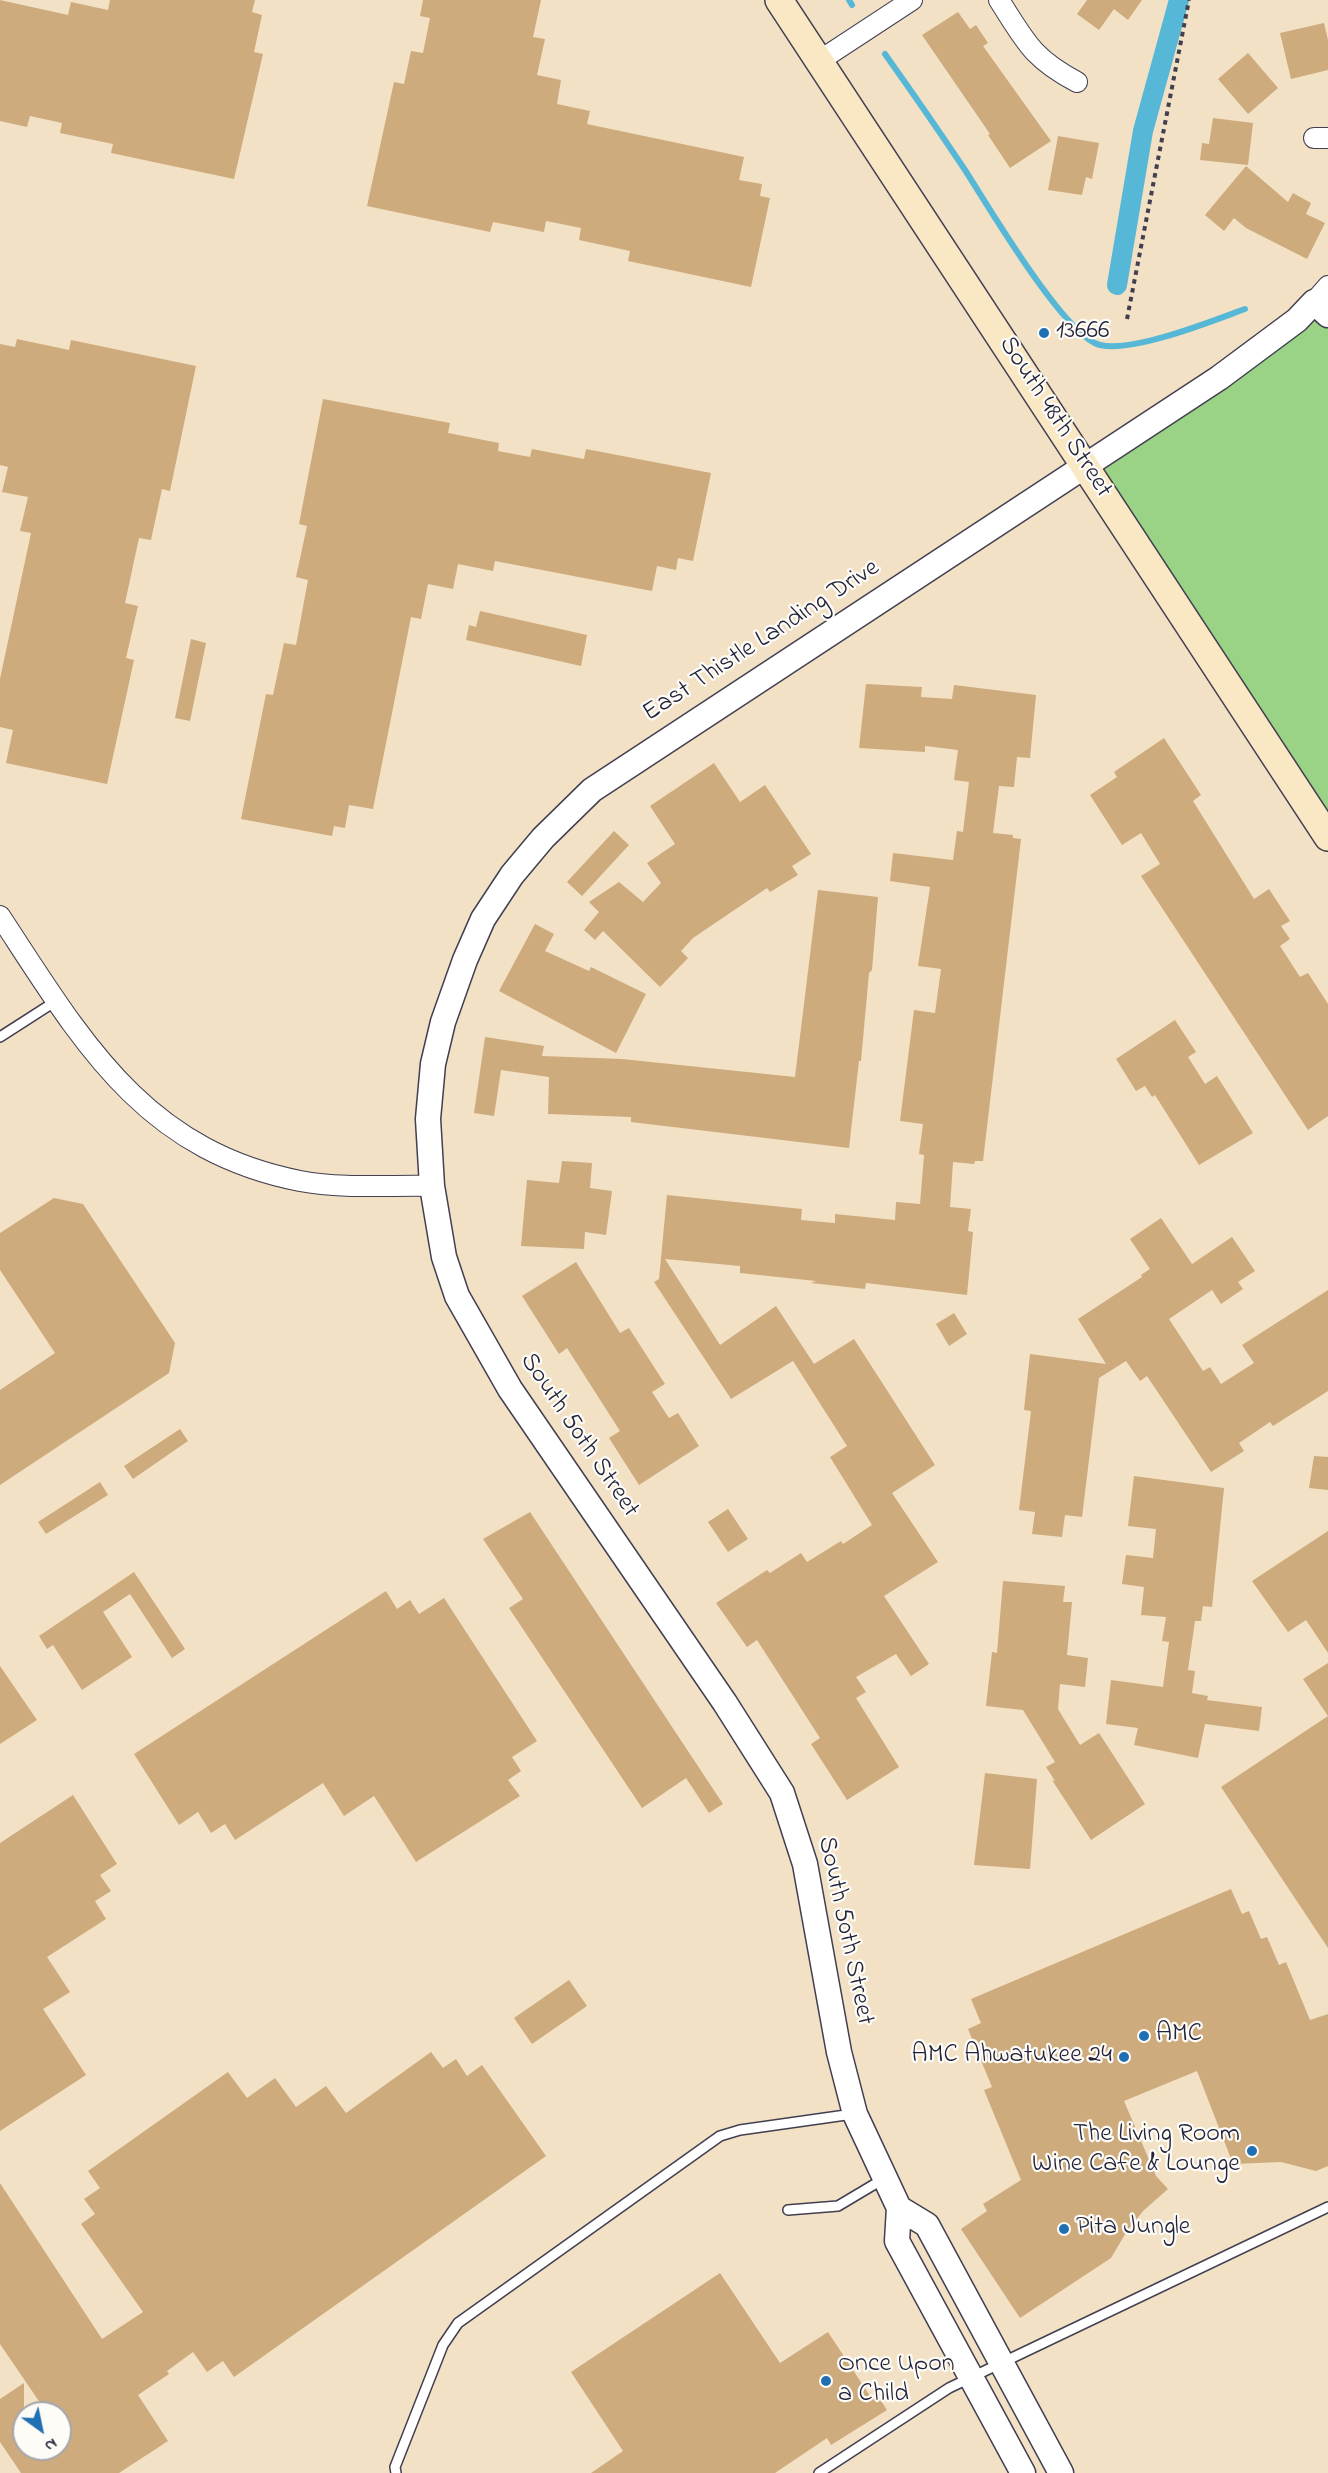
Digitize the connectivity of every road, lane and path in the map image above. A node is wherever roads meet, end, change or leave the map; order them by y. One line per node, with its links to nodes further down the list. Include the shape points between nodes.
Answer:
1 (779, 0): 5 (main road, South 48th Street)
2 (912, 0): 5 (street)
3 (999, 0): 6 (street, via 1034,54)
4 (1190, 0): 8 (path)
5 (819, 61): 9 (main road, South 48th Street)
6 (1077, 82)
7 (1323, 301): 9 (street, East Thistle Landing Drive, via 1219,378)
8 (1126, 319)
9 (1084, 464): 10 (main road, South 48th Street); 14 (street, East Thistle Landing Drive, via 592,790 543,838 483,919 443,1022 433,1064 428,1119)
10 (1328, 837)
11 (0, 916): 12 (street)
12 (56, 1001): 13 (lane); 14 (street, via 120,1084 186,1136 212,1151 262,1171 303,1181)
13 (0, 1037)
14 (432, 1186): 15 (street, South 50th Street, via 444,1257 457,1296 510,1389 782,1793 805,1864 839,2052)
15 (855, 2114): 16 (street, South 50th Street); 22 (lane, via 720,2136 458,2323 443,2345)
16 (885, 2178): 18 (street, South 50th Street); 19 (lane, via 837,2206)
17 (1328, 2207): 20 (lane)
18 (899, 2208): 20 (street, via 927,2225); 21 (street, South 50th Street, via 897,2241)
19 (788, 2210)
20 (1003, 2364): 21 (lane); 25 (street)
21 (972, 2378): 23 (lane, via 949,2388); 24 (street, South 50th Street)
22 (396, 2473)
23 (819, 2473)
24 (1023, 2473)
25 (1061, 2473)

